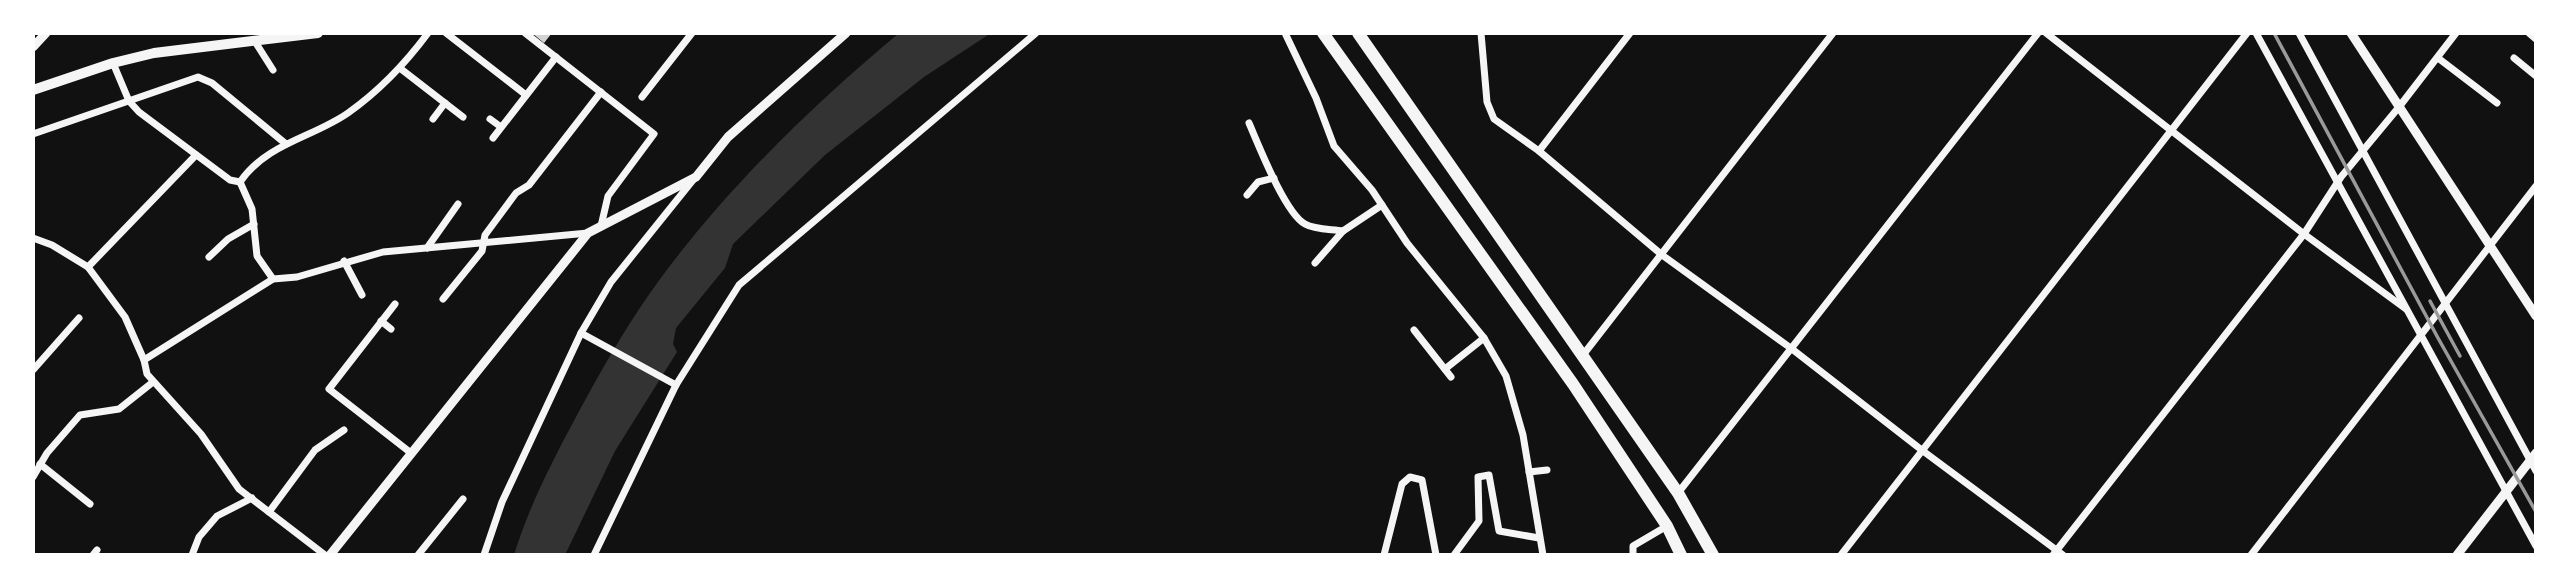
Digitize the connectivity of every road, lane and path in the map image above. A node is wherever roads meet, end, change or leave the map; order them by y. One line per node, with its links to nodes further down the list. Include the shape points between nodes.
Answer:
1 (46, 33): 25 (street)
2 (318, 33): 24 (main road)
3 (428, 33): 30 (street)
4 (446, 33): 37 (street)
5 (525, 33): 26 (street)
6 (692, 33): 38 (street)
7 (846, 33): 55 (street, via 727,137)
8 (1036, 33): 100 (street, via 739,285)
9 (1284, 33): 62 (street, via 1334,146)
10 (1323, 33): 117 (highway, via 1573,384)
11 (1358, 33): 94 (highway)
12 (1481, 33): 52 (street, via 1489,110 1494,119)
13 (1629, 33): 52 (street)
14 (1833, 33): 72 (street)
15 (2038, 33): 93 (street)
16 (2046, 33): 48 (street)
17 (2247, 33): 48 (street)
18 (2256, 33): 58 (street)
19 (2299, 33): 53 (street)
20 (2351, 33): 42 (street)
21 (2456, 33): 27 (street)
22 (2529, 33): 23 (street)
23 (2536, 39)
24 (254, 40): 29 (main road); 31 (street)
25 (33, 47)
26 (556, 57): 36 (street); 37 (street)
27 (2438, 58): 41 (street); 42 (street)
28 (2514, 58): 32 (street)
29 (113, 62): 35 (main road); 39 (street)
30 (401, 69): 40 (street); 51 (street, via 347,114)
31 (273, 70)
32 (2529, 70): 33 (street); 34 (street)
33 (2536, 76)
34 (2522, 78)
35 (33, 90)
36 (601, 92): 64 (street, via 654,134 607,195); 69 (street, via 529,185 516,193)
37 (526, 95): 47 (street)
38 (642, 97)
39 (129, 101): 49 (street); 51 (street, via 198,78 212,83); 54 (street)
40 (445, 103): 43 (street); 44 (street)
41 (2497, 103)
42 (2399, 107): 53 (street); 70 (street)
43 (463, 117)
44 (433, 119)
45 (490, 119): 47 (street)
46 (1250, 123): 56 (street)
47 (501, 127): 50 (street)
48 (2171, 129): 67 (street); 102 (street)
49 (33, 134)
50 (493, 138)
51 (286, 144): 57 (street, via 251,166)
52 (1539, 151): 72 (street)
53 (2362, 151): 58 (street); 81 (street)
54 (196, 155): 57 (street, via 230,180); 76 (street)
55 (696, 177): 64 (street); 90 (street, via 611,282)
56 (1274, 178): 60 (street, via 1258,182); 65 (street, via 1305,225)
57 (240, 182): 63 (street)
58 (2337, 182): 67 (street); 82 (street)
59 (2536, 186): 70 (street)
60 (1247, 195)
61 (458, 204): 71 (street)
62 (1382, 205): 65 (street); 92 (street)
63 (254, 224): 73 (street); 77 (street, via 257,256)
64 (601, 226): 66 (street)
65 (1343, 231): 75 (street)
66 (588, 233): 69 (street); 103 (street)
67 (2304, 234): 82 (street); 121 (street)
68 (33, 238): 76 (street)
69 (483, 243): 71 (street); 79 (street, via 482,251)
70 (2490, 246): 81 (street); 83 (street)
71 (427, 248): 74 (street)
72 (1662, 255): 93 (street); 94 (street)
73 (209, 257)
74 (344, 261): 77 (street, via 297,277); 78 (street)
75 (1315, 262)
76 (88, 267): 95 (street, via 125,317)
77 (273, 279): 95 (street)
78 (362, 295)
79 (443, 299)
80 (395, 304): 86 (street)
81 (2445, 305): 91 (street); 104 (street)
82 (2409, 311): 91 (street)
83 (2536, 316)
84 (79, 318): 87 (street)
85 (61, 321): 87 (street)
86 (381, 321): 88 (street); 103 (street, via 329,389)
87 (69, 328): 97 (street)
88 (391, 328)
89 (1414, 330): 96 (street)
90 (581, 333): 100 (street); 125 (street, via 502,502)
91 (2422, 335): 110 (street); 135 (street)
92 (1484, 338): 96 (street); 108 (street, via 1506,376)
93 (1792, 349): 102 (street); 111 (street)
94 (1583, 355): 111 (highway)
95 (144, 360): 99 (street)
96 (1445, 369): 98 (street)
97 (33, 370)
98 (1451, 377)
99 (153, 382): 105 (street, via 119,409 80,415); 112 (street, via 201,434 239,489)
100 (676, 385): 126 (street)
101 (344, 430): 115 (street, via 314,450)
102 (1923, 451): 121 (street); 134 (street)
103 (411, 453): 122 (street)
104 (2533, 457): 107 (street); 110 (street)
105 (40, 464): 109 (street); 114 (street)
106 (1547, 470): 108 (street)
107 (2536, 471)
108 (1529, 472): 119 (street)
109 (33, 477)
110 (2505, 492): 120 (street); 136 (street)
111 (1678, 493): 133 (highway)
112 (252, 498): 115 (street); 123 (street, via 217,516 199,537)
113 (463, 499): 118 (street)
114 (90, 504)
115 (269, 512): 122 (street)
116 (432, 519): 118 (street)
117 (1667, 526): 131 (street, via 1633,546); 132 (highway)
118 (440, 527): 124 (street)
119 (1539, 538): 129 (street, via 1499,531 1489,475 1478,477 1479,522); 130 (street)
120 (2536, 546)
121 (2058, 553)
122 (330, 554)
123 (192, 555)
124 (418, 555)
125 (484, 555)
126 (594, 555)
127 (1384, 555): 128 (street, via 1402,484 1410,477 1422,480)
128 (1436, 555)
129 (1454, 555)
130 (1543, 555)
131 (1633, 555)
132 (1681, 555)
133 (1713, 555)
134 (1841, 555)
135 (2251, 555)
136 (2457, 555)

